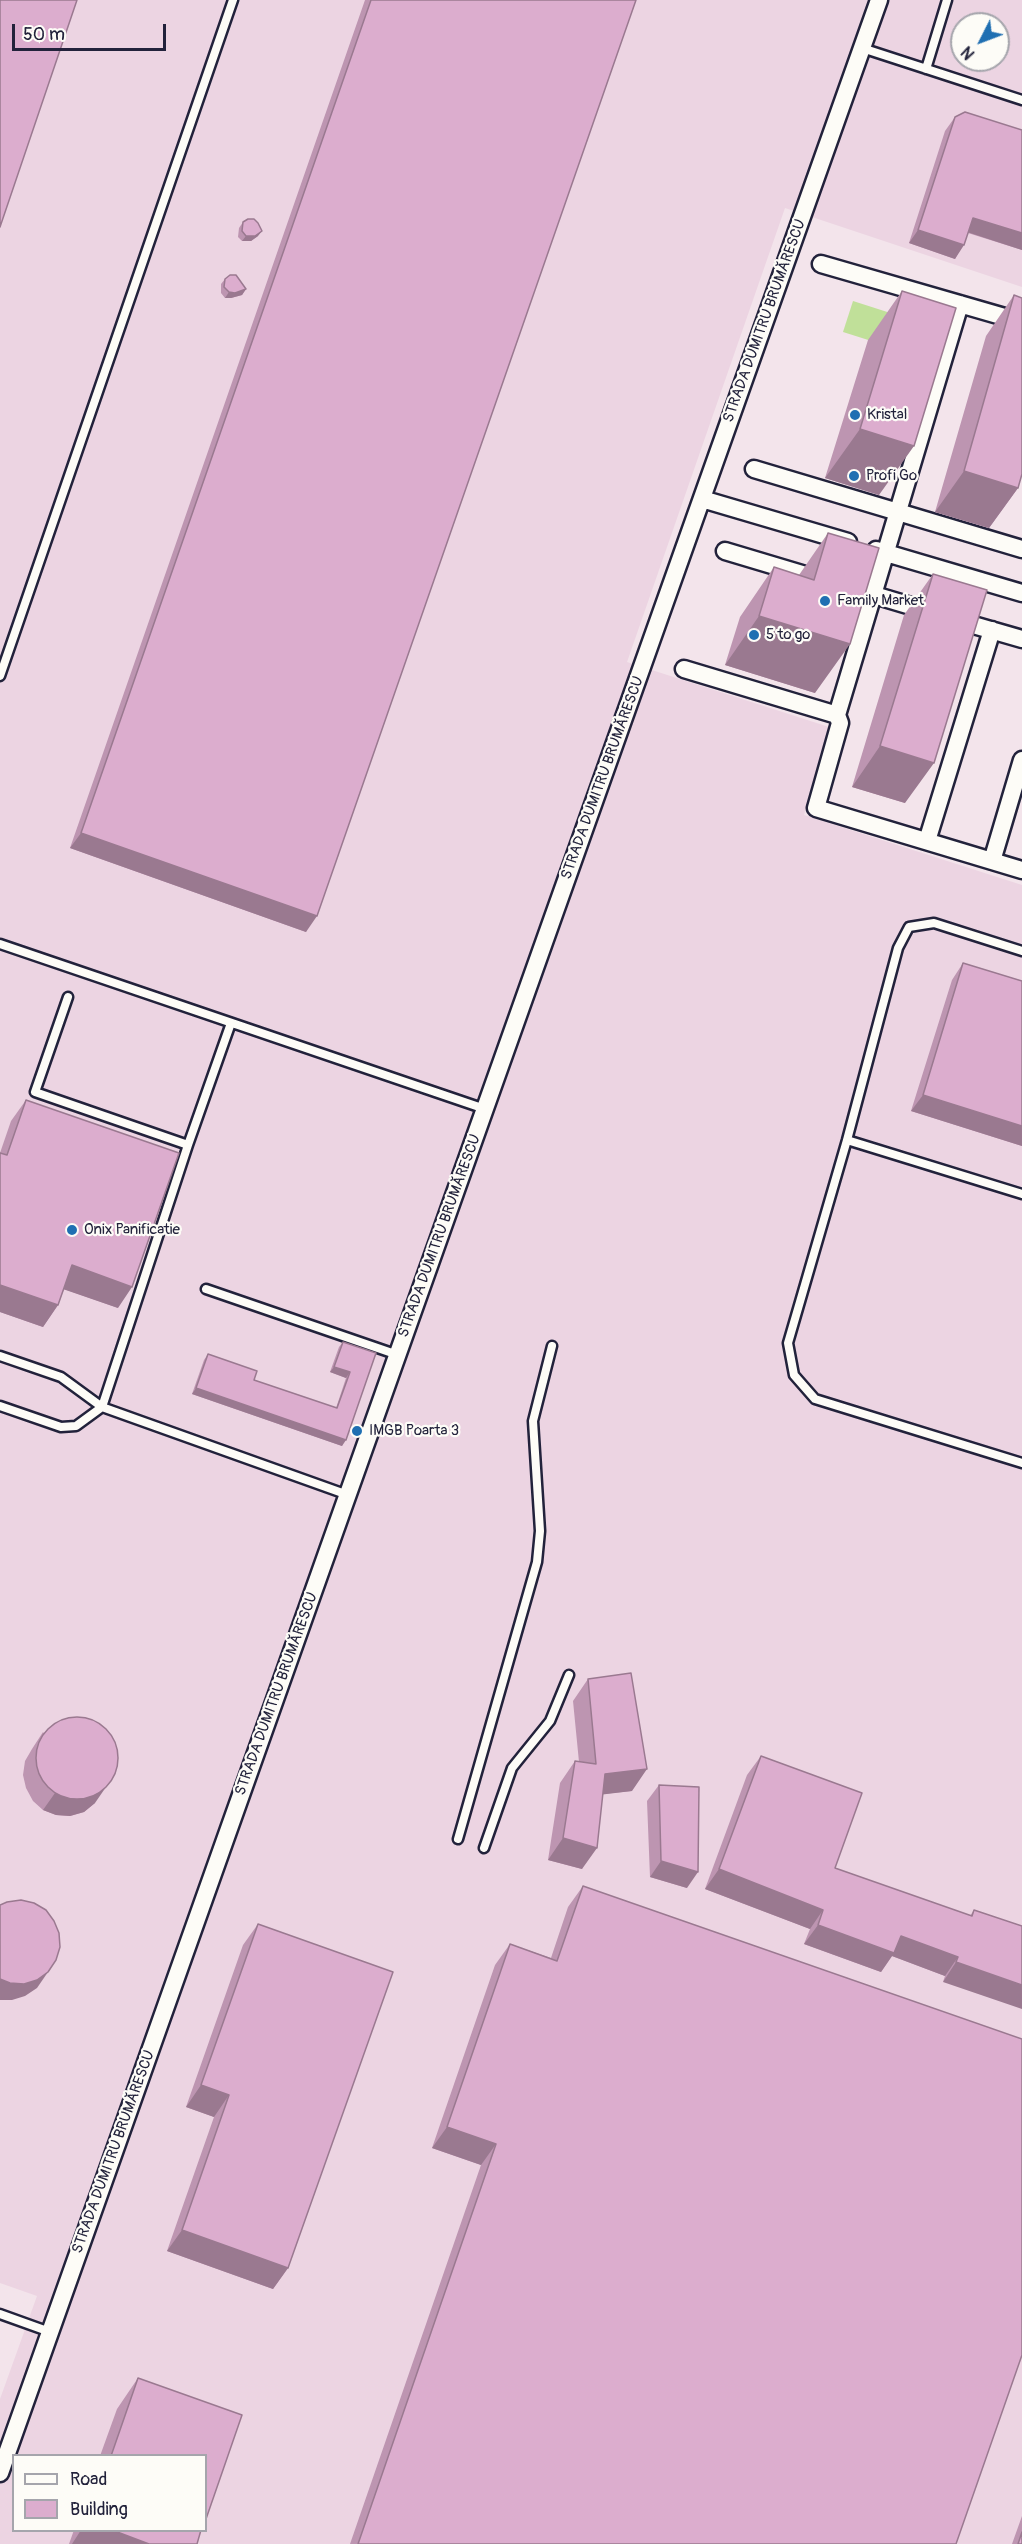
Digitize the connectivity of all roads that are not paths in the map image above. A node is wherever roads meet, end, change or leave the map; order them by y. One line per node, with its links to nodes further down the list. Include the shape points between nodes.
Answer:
1 (233, 0): 22 (lane)
2 (879, 0): 4 (street, STRADA DUMITRU BRUMĂRESCU)
3 (947, 0): 5 (lane)
4 (862, 48): 5 (lane); 11 (street, STRADA DUMITRU BRUMĂRESCU)
5 (926, 69): 6 (lane)
6 (1022, 100)
7 (821, 264): 8 (street)
8 (960, 304): 9 (street); 12 (street)
9 (1022, 322)
10 (754, 469): 12 (street)
11 (702, 499): 16 (street); 32 (street, STRADA DUMITRU BRUMĂRESCU)
12 (898, 512): 14 (street); 16 (street)
13 (1022, 531): 14 (street)
14 (1019, 548)
15 (725, 551): 18 (street)
16 (885, 553): 17 (street); 18 (street)
17 (1022, 593)
18 (873, 595): 19 (street); 23 (street)
19 (992, 630): 20 (street); 25 (street)
20 (1022, 639)
21 (684, 669): 23 (street)
22 (0, 676)
23 (837, 715): 25 (street, via 840,723 816,808)
24 (1022, 760): 26 (street)
25 (927, 841): 26 (street)
26 (992, 861): 27 (street)
27 (1022, 870)
28 (0, 944): 31 (lane)
29 (1022, 951): 33 (lane, via 934,923 909,927 898,948)
30 (68, 997): 34 (lane, via 35,1092)
31 (231, 1023): 32 (lane); 34 (lane)
32 (485, 1109): 38 (street, STRADA DUMITRU BRUMĂRESCU)
33 (847, 1140): 35 (lane); 42 (lane, via 788,1343 794,1375 815,1399)
34 (188, 1145): 41 (lane)
35 (1022, 1194)
36 (206, 1289): 38 (lane)
37 (552, 1346): 45 (lane, via 533,1421 540,1531 537,1562)
38 (398, 1355): 43 (street, STRADA DUMITRU BRUMĂRESCU)
39 (0, 1356): 41 (lane, via 61,1377)
40 (0, 1406): 41 (lane, via 61,1427 76,1426)
41 (102, 1407): 43 (lane)
42 (1022, 1463)
43 (348, 1495): 48 (street, STRADA DUMITRU BRUMĂRESCU)
44 (569, 1675): 46 (lane, via 550,1721 512,1768)
45 (458, 1839)
46 (484, 1848)
47 (0, 2314): 48 (lane)
48 (50, 2332): 49 (street, STRADA DUMITRU BRUMĂRESCU)
49 (0, 2473)

